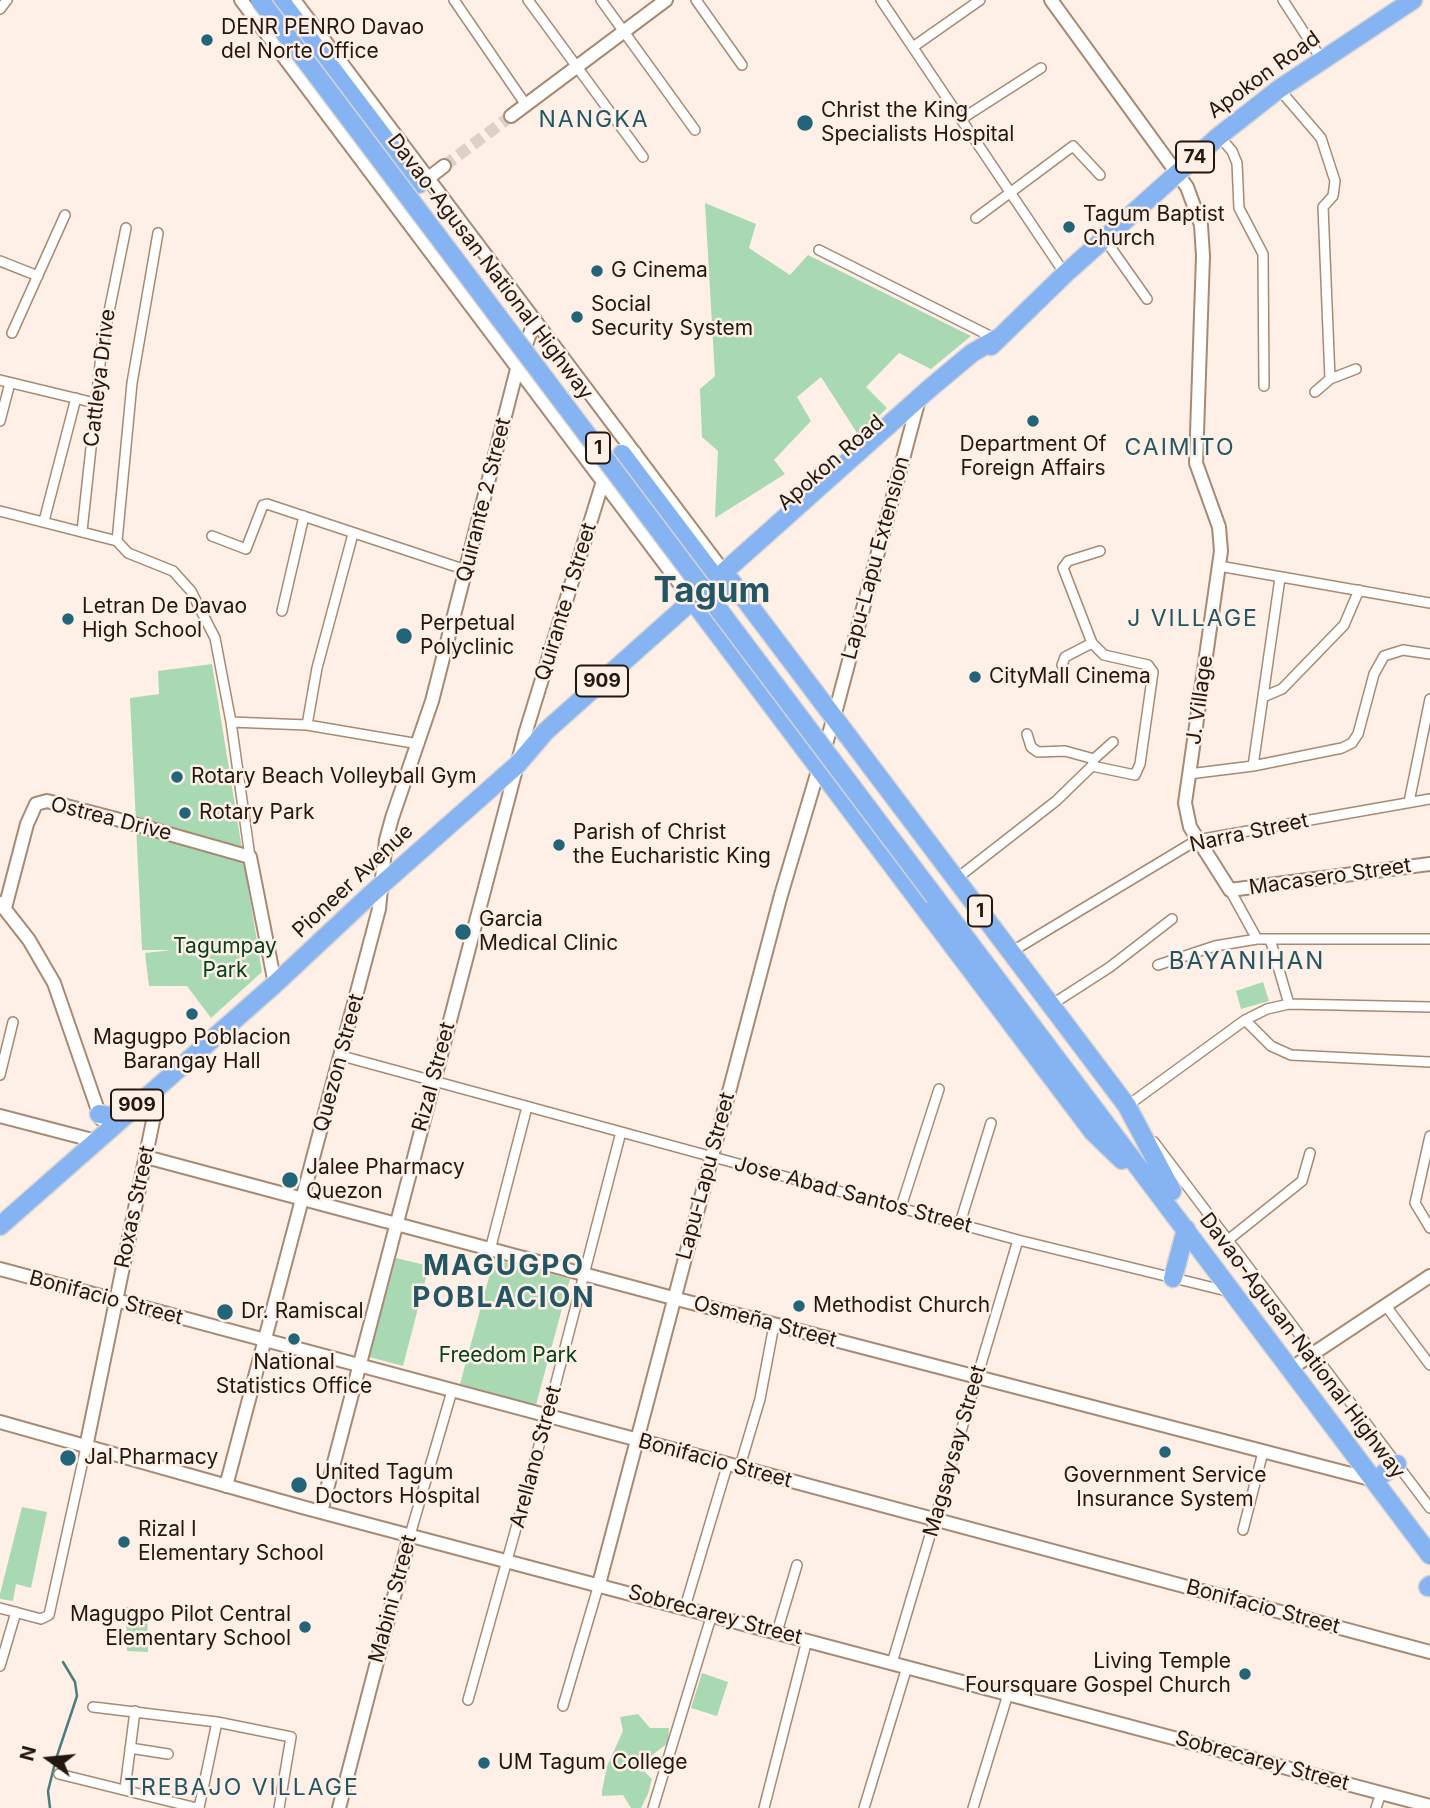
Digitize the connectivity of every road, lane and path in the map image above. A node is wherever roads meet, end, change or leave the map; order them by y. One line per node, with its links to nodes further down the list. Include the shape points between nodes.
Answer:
1 (7, 0): 18 (street)
2 (241, 0): 53 (street)
3 (253, 0): 27 (highway)
4 (260, 0): 105 (highway, Davao-Agusan National Highway / 1, bridge)
5 (275, 0): 105 (highway, Davao-Agusan National Highway / 1)
6 (280, 0): 25 (highway, Davao-Agusan National Highway)
7 (294, 0): 38 (street)
8 (454, 0): 29 (street)
9 (528, 0): 23 (street)
10 (601, 0): 19 (street)
11 (666, 0): 19 (street)
12 (696, 0): 22 (street)
13 (881, 0): 20 (street)
14 (980, 0): 20 (street)
15 (1051, 0): 36 (street, J. Village)
16 (1283, 0): 21 (street)
17 (1412, 0): 21 (highway, Apokon Road / 74)
18 (0, 9)
19 (624, 32): 23 (street); 32 (street)
20 (913, 47): 31 (street)
21 (1322, 60): 26 (highway, Apokon Road / 74)
22 (742, 65)
23 (576, 67): 29 (street); 34 (street)
24 (1041, 68): 31 (street)
25 (339, 78): 27 (highway); 28 (highway, Davao-Agusan National Highway)
26 (1279, 89): 33 (highway, Apokon Road / 74); 55 (street, via 1321,138 1335,181 1333,196 1323,206)
27 (323, 91): 28 (highway, via 338,111)
28 (355, 98): 38 (highway, Davao-Agusan National Highway)
29 (526, 105): 30 (street)
30 (512, 116)
31 (962, 118): 39 (street)
32 (695, 130)
33 (1219, 136): 36 (highway, Apokon Road / 74); 58 (street, via 1237,163 1239,208 1263,254)
34 (643, 156)
35 (444, 166): 38 (street)
36 (1177, 173): 44 (highway, Apokon Road / 74); 75 (street, J. Village, via 1196,204 1203,240 1196,463 1219,527)
37 (1100, 175): 39 (street, via 1073,146)
38 (424, 181): 50 (street)
39 (1012, 192): 41 (street); 47 (street)
40 (65, 215): 48 (street)
41 (976, 218)
42 (126, 228): 62 (street, Cattleya Drive)
43 (158, 233): 73 (street, via 132,383)
44 (1104, 239): 47 (highway, Apokon Road / 74); 49 (street)
45 (819, 250): 52 (street)
46 (0, 261): 48 (street)
47 (1065, 274): 52 (highway, Apokon Road / 74)
48 (38, 276): 51 (street)
49 (1147, 299)
50 (535, 320): 53 (street, Quirante 2 Street); 65 (street)
51 (12, 333)
52 (996, 339): 61 (highway, Apokon Road / 74, via 972,353); 63 (highway, Apokon Road / 74, via 982,358)
53 (517, 369): 66 (street); 76 (street, Quirante 2 Street)
54 (1356, 369): 55 (street)
55 (1330, 379): 59 (street)
56 (0, 380): 57 (street)
57 (10, 383): 60 (street); 64 (street)
58 (1264, 386)
59 (1315, 392)
60 (76, 398): 62 (street); 69 (street)
61 (919, 399): 63 (street, Lapu-Lapu Extension); 78 (highway, Apokon Road / 74)
62 (95, 402): 70 (street, Cattleya Drive)
63 (913, 420): 78 (highway, Apokon Road / 74); 88 (street, Lapu-Lapu Extension)
64 (0, 421)
65 (628, 455): 66 (street); 78 (highway, Davao-Agusan National Highway / 1)
66 (606, 473): 80 (highway, Davao-Agusan National Highway / 1); 95 (street, Quirante 1 Street)
67 (0, 510): 69 (street)
68 (304, 516): 71 (street); 72 (street, via 264,504 246,550); 82 (street)
69 (44, 521): 70 (street)
70 (82, 531): 73 (street)
71 (353, 534): 76 (street); 90 (street, via 317,668)
72 (212, 536)
73 (117, 541): 89 (street, via 128,553 173,571 191,591 215,638)
74 (1100, 551): 83 (street, via 1068,561 1063,568)
75 (1219, 566): 77 (street); 98 (street, J. Village)
76 (466, 570): 93 (street, Quirante 2 Street)
77 (1280, 578): 79 (street); 86 (street)
78 (724, 580): 80 (highway, Pioneer Avenue / 74); 88 (highway, Davao-Agusan National Highway / 1)
79 (1359, 590): 81 (street); 86 (street, via 1344,625 1282,689)
80 (700, 601): 95 (highway, Pioneer Avenue / 909, via 533,742); 97 (highway, Davao-Agusan National Highway / 1)
81 (1430, 603)
82 (282, 611)
83 (1092, 643): 85 (street, via 1065,657); 94 (street, via 1104,655 1148,665 1153,672 1139,770 1128,776)
84 (1430, 654): 96 (street, via 1403,650 1384,656 1352,743)
85 (1062, 665)
86 (1263, 697): 96 (street)
87 (1430, 699): 100 (street)
88 (834, 717): 97 (street, Lapu-Lapu Extension); 105 (highway, Davao-Agusan National Highway / 1)
89 (232, 722): 90 (street); 102 (street)
90 (307, 725): 93 (street)
91 (1027, 734): 94 (street, via 1038,752 1065,751)
92 (1113, 742): 94 (street)
93 (419, 744): 104 (street, Quirante 2 Street, via 391,818)
94 (1093, 763): 105 (street, via 1056,801)
95 (517, 765): 104 (highway, Pioneer Avenue / 909); 123 (street, Rizal Street)
96 (1254, 766): 98 (street)
97 (818, 767): 137 (street, Lapu-Lapu Street); 138 (highway, Davao-Agusan National Highway / 1, via 1093,1132)
98 (1189, 774): 101 (street, J. Village, via 1185,811)
99 (1430, 799): 100 (street, Narra Street)
100 (1409, 802): 101 (street, Narra Street)
101 (1197, 840): 106 (street, J. Village); 112 (street, Narra Street)
102 (250, 857): 107 (street, Ostrea Drive, via 42,801 30,815); 114 (street)
103 (1430, 864): 106 (street, Macasero Street)
104 (388, 871): 114 (highway, Pioneer Avenue / 909); 120 (street, Quezon Street)
105 (945, 888): 112 (highway, Davao-Agusan National Highway / 1); 138 (highway, Davao-Agusan National Highway / 1)
106 (1230, 890): 109 (street)
107 (3, 905): 128 (street, via 54,983)
108 (1172, 919): 116 (street)
109 (1257, 939): 110 (street); 113 (street, via 1215,946)
110 (1270, 939): 111 (street); 115 (street)
111 (1430, 939)
112 (1011, 953): 116 (highway, Davao-Agusan National Highway / 1)
113 (1157, 965)
114 (275, 984): 125 (highway, Pioneer Avenue / 909)
115 (1289, 1004): 117 (street); 118 (street)
116 (1051, 1005): 126 (highway, Davao-Agusan National Highway / 1)
117 (1430, 1007)
118 (1245, 1020): 121 (street, via 1271,1046 1291,1055); 126 (street)
119 (13, 1022): 122 (street)
120 (342, 1056): 123 (street, Jose Abad Santos Street); 139 (street, Quezon Street)
121 (1430, 1062)
122 (0, 1075)
123 (433, 1082): 127 (street, Jose Abad Santos Street); 143 (street, Rizal Street)
124 (939, 1089): 140 (street)
125 (155, 1090): 130 (highway, Pioneer Avenue / 909); 136 (street, Roxas Street)
126 (1127, 1106): 138 (highway, Davao-Agusan National Highway / 1); 147 (street)
127 (527, 1107): 132 (street, Jose Abad Santos Street); 148 (street)
128 (99, 1114): 130 (highway); 134 (street)
129 (0, 1116): 134 (street)
130 (122, 1118): 134 (highway, Pioneer Avenue / 909)
131 (991, 1123): 142 (street)
132 (621, 1132): 137 (street, Jose Abad Santos Street); 150 (street, Arellano Street)
133 (1430, 1136): 144 (street, via 1415,1203)
134 (101, 1137): 141 (highway, Pioneer Avenue / 909)
135 (1310, 1153): 147 (street, via 1302,1181)
136 (146, 1157): 139 (street, Osmeña Street); 155 (street, Roxas Street)
137 (712, 1158): 140 (street, Jose Abad Santos Street); 154 (street, Lapu-Lapu Street)
138 (1167, 1195): 145 (highway, Davao-Agusan National Highway / 1); 153 (highway, Davao-Agusan National Highway / 1)
139 (303, 1200): 143 (street, Osmeña Street); 158 (street, Quezon Street)
140 (901, 1207): 142 (street, Jose Abad Santos Street)
141 (1, 1223)
142 (960, 1223): 146 (street, Jose Abad Santos Street)
143 (396, 1225): 148 (street, Osmeña Street); 161 (street, Rizal Street)
144 (1430, 1227)
145 (1185, 1229): 152 (highway); 153 (highway, Davao-Agusan National Highway / 1)
146 (1018, 1240): 152 (street, Jose Abad Santos Street); 162 (street, Magsaysay Street)
147 (1228, 1240): 159 (street)
148 (490, 1250): 150 (street, Osmeña Street)
149 (0, 1269): 155 (street, Bonifacio Street)
150 (584, 1275): 154 (street, Osmeña Street); 164 (street, Arellano Street)
151 (1430, 1276): 156 (street)
152 (1174, 1278): 153 (street, Jose Abad Santos Street)
153 (1238, 1289): 159 (highway, Davao-Agusan National Highway / 1); 170 (highway, Davao-Agusan National Highway / 1)
154 (673, 1298): 157 (street, Osmeña Street); 166 (street, Lapu-Lapu Street)
155 (115, 1301): 158 (street, Bonifacio Street); 167 (street, Roxas Street)
156 (1385, 1306): 159 (street); 160 (street)
157 (775, 1325): 162 (street, Osmeña Street); 169 (street, via 760,1399)
158 (264, 1342): 161 (street, Bonifacio Street); 171 (street, Quezon Street)
159 (1306, 1358): 170 (highway, Davao-Agusan National Highway / 1)
160 (1430, 1365)
161 (359, 1366): 163 (street, Bonifacio Street); 173 (street, Rizal Street)
162 (976, 1377): 168 (street, Osmeña Street); 174 (street, Magsaysay Street)
163 (452, 1391): 164 (street, Bonifacio Street); 176 (street, Mabini Street)
164 (547, 1416): 166 (street, Bonifacio Street); 179 (street, Arellano Street)
165 (0, 1423): 167 (street, Sobrecarey Street)
166 (637, 1440): 169 (street, Bonifacio Street); 181 (street, Lapu-Lapu Street)
167 (86, 1447): 171 (street, Sobrecarey Street); 184 (street, via 49,1615 41,1619)
168 (1263, 1452): 170 (street, Osmeña Street); 175 (street)
169 (734, 1465): 174 (street, Bonifacio Street); 182 (street)
170 (1385, 1473): 172 (street); 177 (highway, Davao-Agusan National Highway / 1); 178 (highway, Davao-Agusan National Highway / 1)
171 (226, 1486): 173 (street, Sobrecarey Street)
172 (1430, 1508)
173 (321, 1512): 176 (street, Sobrecarey Street)
174 (935, 1519): 188 (street, Bonifacio Street); 189 (street, Magsaysay Street)
175 (1243, 1530)
176 (410, 1535): 179 (street, Sobrecarey Street); 206 (street, Mabini Street)
177 (1430, 1536)
178 (1430, 1555)
179 (508, 1560): 181 (street, Sobrecarey Street); 193 (street, Arellano Street)
180 (797, 1565): 186 (street)
181 (599, 1584): 182 (street, Sobrecarey Street); 194 (street, Lapu-Lapu Street)
182 (685, 1607): 185 (street, Sobrecarey Street)
183 (0, 1608): 184 (street)
184 (16, 1612): 190 (street)
185 (712, 1614): 186 (street, Sobrecarey Street); 207 (street)
186 (777, 1632): 187 (street, Sobrecarey Street)
187 (807, 1640): 189 (street, Sobrecarey Street); 208 (street)
188 (1430, 1652)
189 (892, 1663): 191 (street, Sobrecarey Street)
190 (0, 1666)
191 (907, 1667): 192 (street, Sobrecarey Street); 209 (street)
192 (1008, 1694): 202 (street, Sobrecarey Street); 210 (street)
193 (468, 1700)
194 (563, 1706)
195 (93, 1707): 196 (street)
196 (135, 1711): 197 (street); 198 (street)
197 (217, 1722): 204 (street); 205 (street, via 291,1737)
198 (130, 1748): 199 (street); 201 (street)
199 (168, 1754)
200 (59, 1774): 201 (street)
201 (125, 1789): 204 (street)
202 (1381, 1793): 203 (street, Sobrecarey Street); 211 (street)
203 (1430, 1806)
204 (198, 1808)
205 (279, 1808)
206 (339, 1808)
207 (653, 1808)
208 (764, 1808)
209 (864, 1808)
210 (974, 1808)
211 (1376, 1808)

